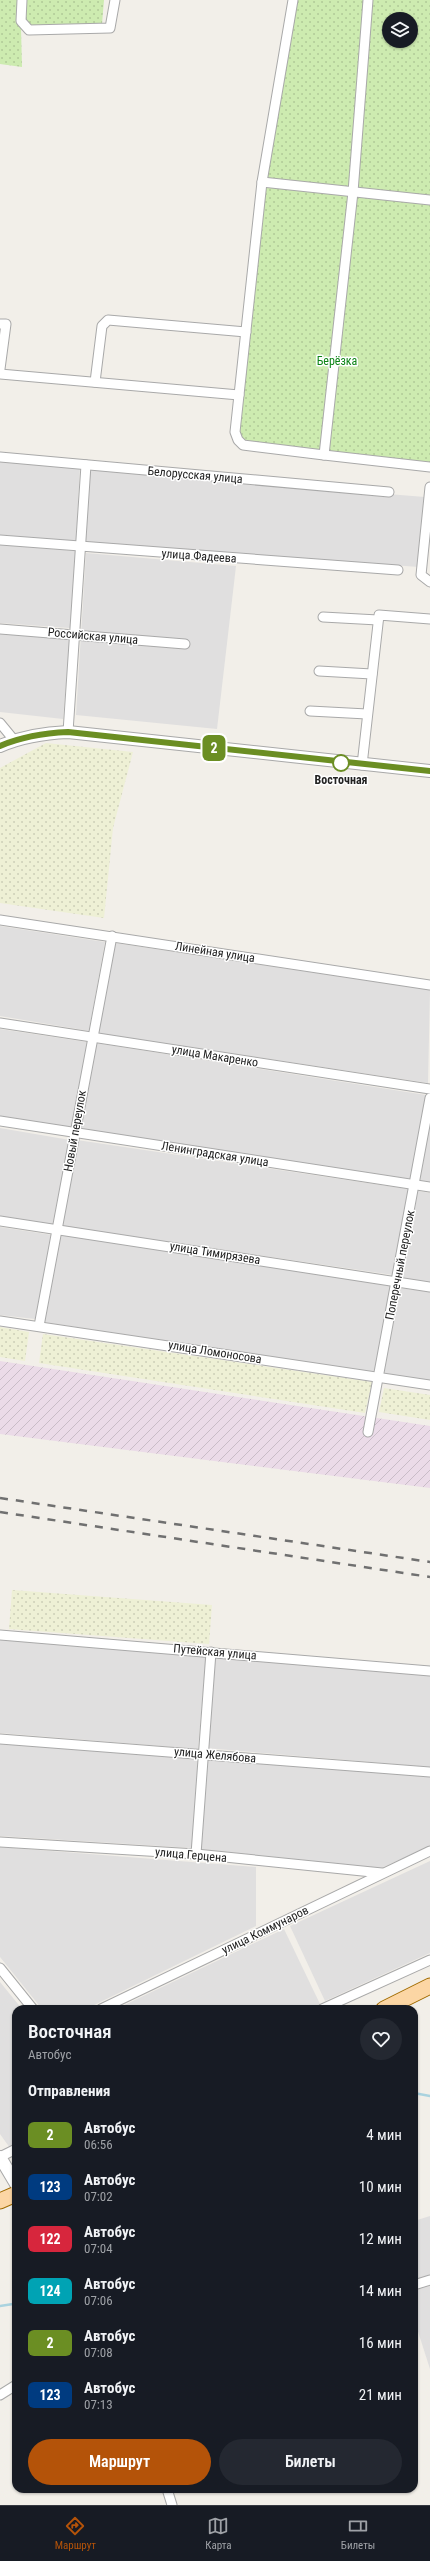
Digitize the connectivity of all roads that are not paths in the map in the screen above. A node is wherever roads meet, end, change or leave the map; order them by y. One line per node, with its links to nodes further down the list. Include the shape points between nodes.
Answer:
1 (22, 0): 2 (street, via 21,21 29,30 110,28)
2 (115, 0)
3 (293, 0): 5 (street)
4 (368, 0): 6 (street)
5 (262, 182): 6 (street); 9 (street)
6 (353, 192): 7 (street); 14 (street)
7 (430, 200)
8 (0, 324): 10 (street, via 6,324)
9 (246, 332): 12 (street, via 108,320 102,326); 13 (street)
10 (0, 370)
11 (0, 374): 12 (street)
12 (95, 382): 13 (street)
13 (239, 395): 14 (street, via 235,432 243,445)
14 (324, 455): 17 (street)
15 (0, 457): 16 (street, Белорусская улица)
16 (86, 465): 19 (street, Белорусская улица); 21 (street)
17 (430, 467)
18 (430, 487): 23 (street, via 421,575)
19 (389, 492)
20 (0, 540): 21 (street, улица Фадеева)
21 (80, 547): 22 (street, улица Фадеева); 28 (street)
22 (398, 570)
23 (430, 582)
24 (323, 617): 26 (street)
25 (430, 619): 26 (street, via 379,615)
26 (378, 620): 31 (street)
27 (0, 628): 28 (street, Российская улица)
28 (76, 635): 29 (street, Российская улица); 35 (street)
29 (185, 644)
30 (319, 671): 31 (street)
31 (372, 674): 33 (street)
32 (310, 711): 33 (street)
33 (367, 714): 38 (street)
34 (0, 723): 36 (street)
35 (68, 732): 36 (street, via 42,733); 38 (street)
36 (14, 740): 37 (street)
37 (0, 746)
38 (362, 765): 39 (street)
39 (430, 771)
40 (0, 920): 41 (street, Линейная улица)
41 (112, 936): 42 (street, Линейная улица); 44 (street, Новый переулок)
42 (430, 985)
43 (0, 1023): 44 (street, улица Макаренко)
44 (92, 1037): 45 (street, улица Макаренко); 48 (street, Новый переулок)
45 (430, 1089)
46 (430, 1098): 49 (street, Поперечный переулок)
47 (0, 1121): 48 (street, Ленинградская улица)
48 (75, 1133): 49 (street, Ленинградская улица); 52 (street, Новый переулок)
49 (415, 1185): 50 (street, Ленинградская улица); 53 (street, Поперечный переулок)
50 (430, 1187)
51 (0, 1221): 52 (street, улица Тимирязева)
52 (58, 1229): 53 (street, улица Тимирязева); 56 (street, Новый переулок)
53 (396, 1281): 54 (street, улица Тимирязева); 57 (street, Поперечный переулок)
54 (430, 1287)
55 (0, 1321): 56 (street, улица Ломоносова)
56 (39, 1326): 57 (street, улица Ломоносова)
57 (378, 1377): 58 (street, улица Ломоносова); 59 (street, Поперечный переулок)
58 (430, 1385)
59 (368, 1432)
60 (0, 1635): 61 (street, Путейская улица)
61 (211, 1652): 62 (street, Путейская улица); 64 (street)
62 (430, 1671)
63 (0, 1739): 64 (street, улица Желябова)
64 (202, 1754): 65 (street, улица Желябова); 68 (street)
65 (430, 1772)
66 (0, 1842): 68 (street, улица Герцена)
67 (430, 1851): 69 (street, улица Коммунаров)
68 (196, 1854): 69 (street, улица Герцена)
69 (382, 1873): 74 (street, улица Коммунаров)
70 (430, 1960): 75 (street)
71 (0, 1968): 73 (street)
72 (430, 1986): 76 (main road)
73 (31, 2005)
74 (109, 2005)
75 (331, 2005)
76 (392, 2005)
77 (12, 2151): 78 (street)
78 (0, 2157): 79 (street)
79 (12, 2177)
80 (12, 2196): 81 (main road)
81 (0, 2201)
82 (430, 2280): 83 (street)
83 (418, 2284)
84 (12, 2388): 85 (street)
85 (0, 2395)
86 (168, 2493): 87 (street)
87 (172, 2505)

